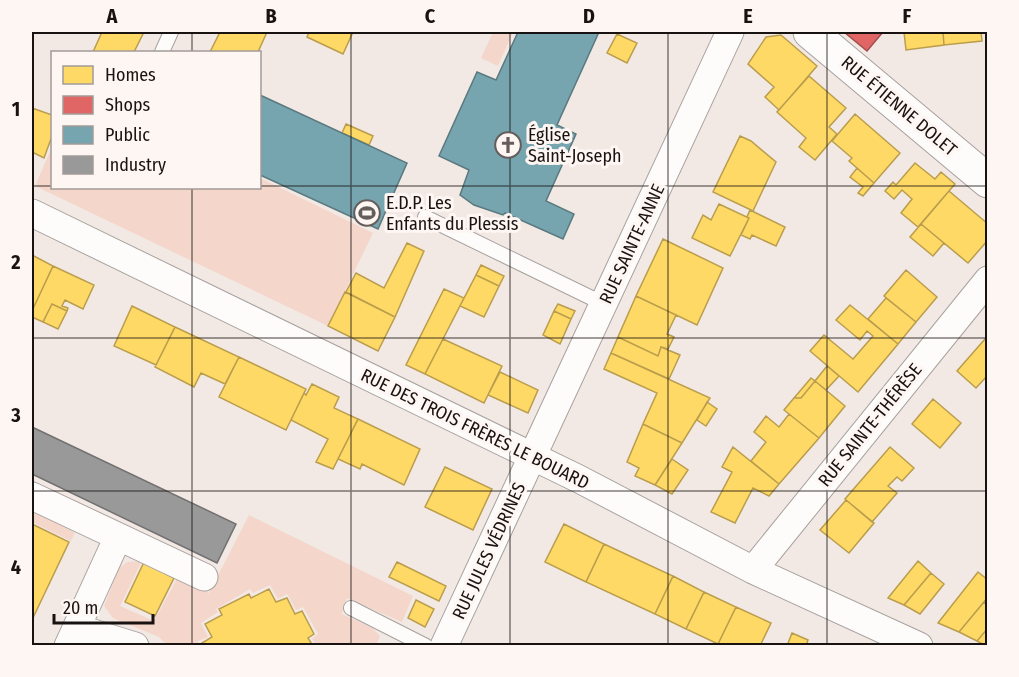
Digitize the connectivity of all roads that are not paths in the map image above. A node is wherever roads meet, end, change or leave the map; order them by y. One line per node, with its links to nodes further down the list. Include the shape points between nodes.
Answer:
1 (171, 32): 4 (lane)
2 (730, 32): 9 (street, RUE SAINTE-ANNE)
3 (810, 32): 5 (street, RUE ÉTIENNE DOLET)
4 (162, 51)
5 (987, 181)
6 (32, 213): 10 (street, RUE DES TROIS FRÈRES LE BOUARD)
7 (425, 217): 9 (lane)
8 (987, 280): 13 (street, RUE SAINTE-THÉRÈSE)
9 (604, 304): 10 (street, RUE SAINTE-ANNE)
10 (533, 456): 13 (street, RUE DES TROIS FRÈRES LE BOUARD); 19 (street, RUE JULES VÉDRINES)
11 (32, 496): 12 (street)
12 (118, 537): 14 (street); 16 (street)
13 (753, 570): 20 (street, RUE DES TROIS FRÈRES LE BOUARD)
14 (204, 577)
15 (351, 608): 18 (lane)
16 (72, 637): 17 (street)
17 (135, 645)
18 (426, 645)
19 (444, 645)
20 (919, 645)

